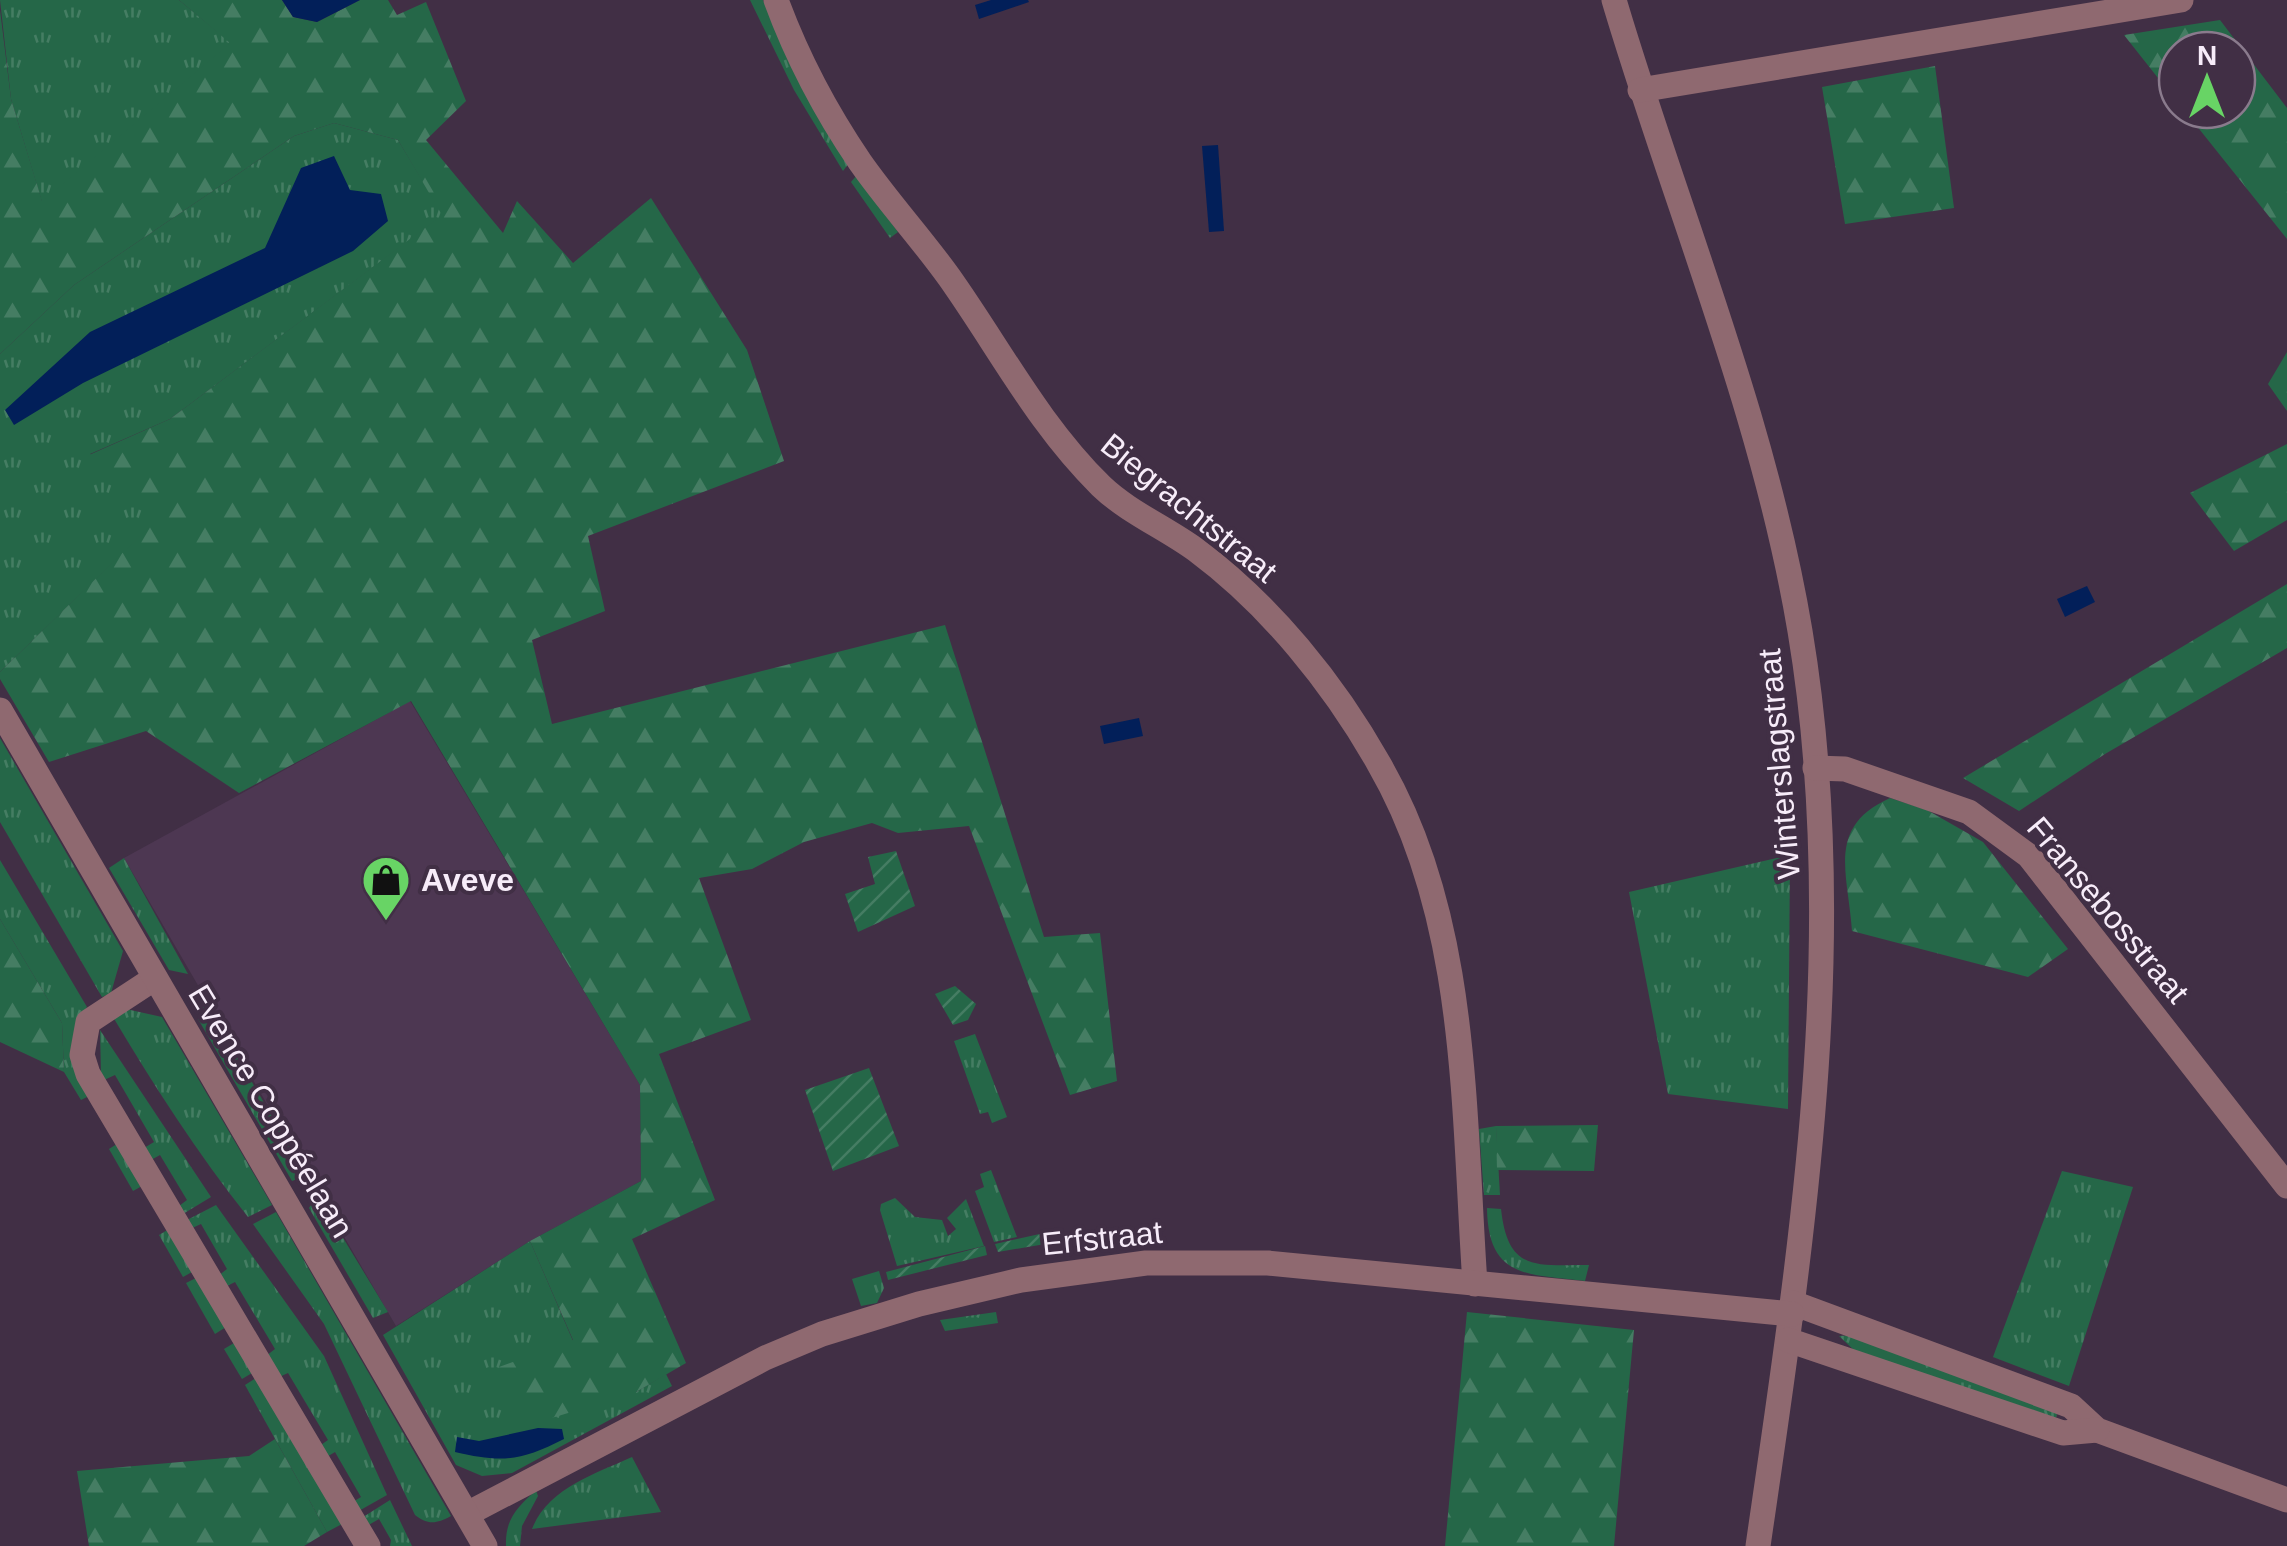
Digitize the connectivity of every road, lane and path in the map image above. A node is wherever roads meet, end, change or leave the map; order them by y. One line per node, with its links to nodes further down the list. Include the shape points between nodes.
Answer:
1 (776, 0): 9 (street, Biegrachtstraat, via 795,51 860,161 949,277 1043,423 1105,490 1198,552 1257,604 1326,682 1380,765 1416,844 1443,930 1459,1045)
2 (1614, 0): 4 (street, Winterslagstraat)
3 (2182, 0): 4 (street)
4 (1640, 90): 6 (street, Winterslagstraat, via 1777,522 1800,632)
5 (0, 710): 7 (street, Evence Coppéelaan)
6 (1815, 768): 8 (street, Fransebosstraat, via 1845,769 1969,812 2015,844); 10 (street, Winterslagstraat, via 1825,914 1821,1040)
7 (155, 978): 13 (street, Evence Coppéelaan); 14 (street, via 88,1022 82,1054 88,1074)
8 (2287, 1186)
9 (1476, 1284): 10 (street, Erfstraat); 13 (street, Erfstraat, via 1268,1263 1146,1263 977,1288 765,1358)
10 (1791, 1319): 11 (street, via 2071,1406); 11 (street, via 2063,1433); 16 (street, Winterslagstraat)
11 (2097, 1430): 12 (street)
12 (2287, 1500)
13 (467, 1514): 15 (street, Evence Coppéelaan)
14 (368, 1546)
15 (485, 1546)
16 (1758, 1546)

